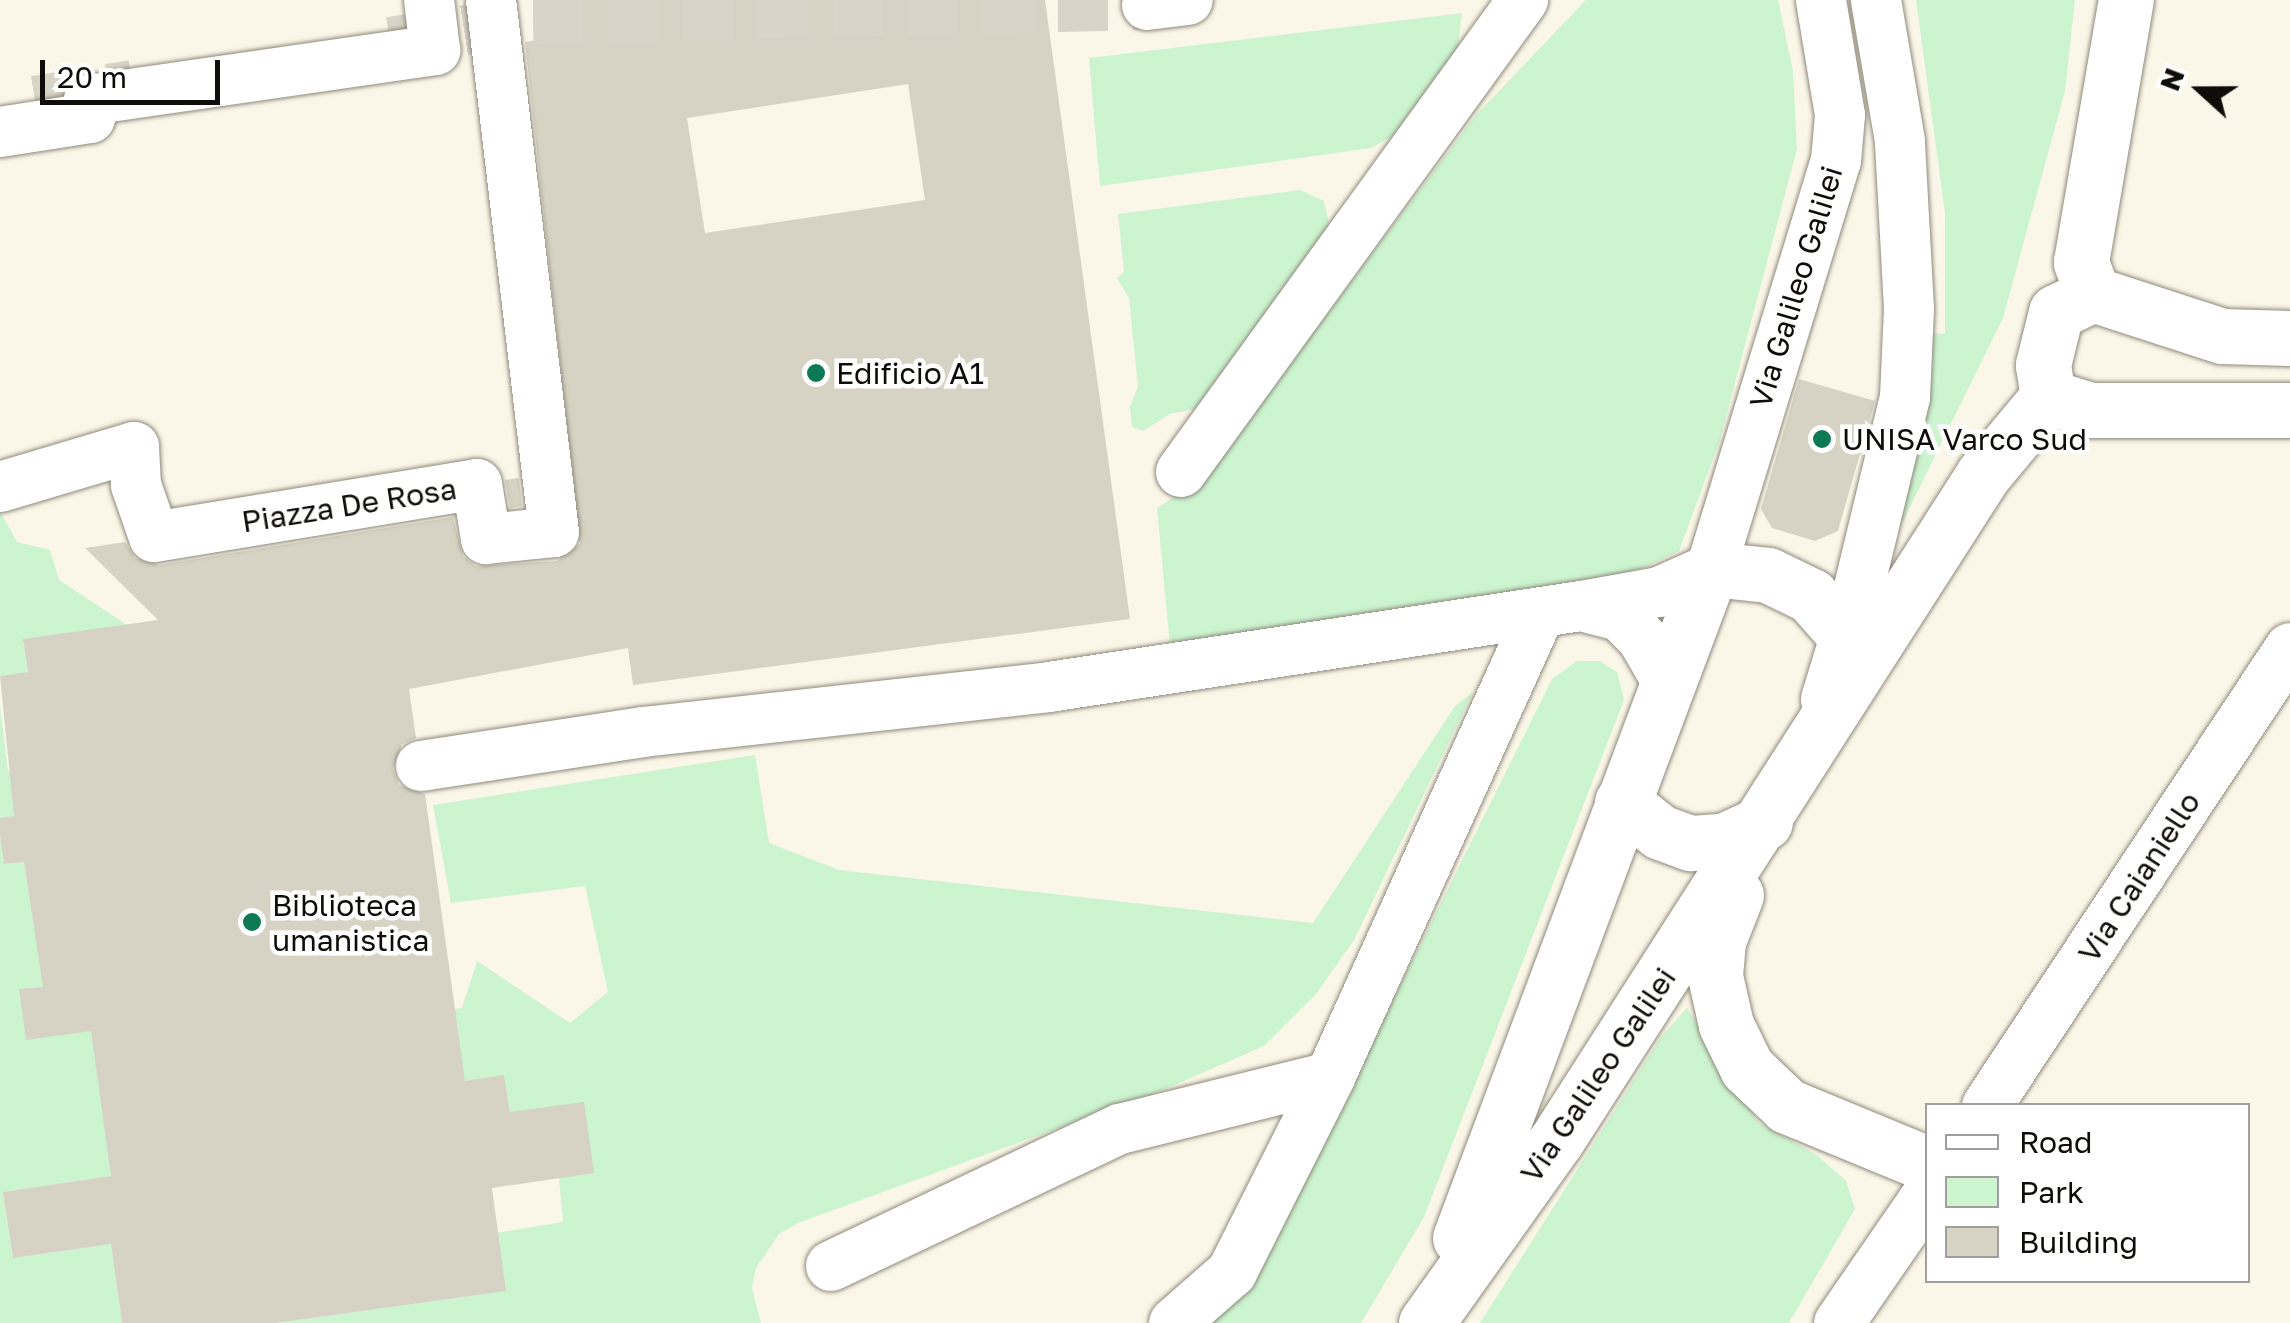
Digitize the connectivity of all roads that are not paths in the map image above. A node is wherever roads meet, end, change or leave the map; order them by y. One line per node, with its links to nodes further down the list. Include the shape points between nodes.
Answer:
1 (429, 0): 7 (street, via 435,50 88,100 90,118)
2 (491, 0): 13 (street, Piazza De Rosa, via 554,532 486,540 477,484 154,537 136,485 134,448)
3 (1523, 0): 12 (street)
4 (1822, 0): 14 (street, Via Galileo Galilei, via 1840,115 1836,161)
5 (1876, 0): 16 (street, via 1900,141 1905,396)
6 (2126, 0): 8 (street, via 2081,262)
7 (12, 113)
8 (2092, 294): 9 (street, via 2222,336); 10 (street, via 2056,312 2043,365)
9 (2290, 338)
10 (2048, 397): 11 (street, via 2091,410); 19 (street, Via Galileo Galilei, via 1983,475)
11 (2290, 410)
12 (1182, 472)
13 (0, 486)
14 (1710, 569): 15 (street, via 1659,592); 16 (street, via 1768,575 1797,589); 18 (street, Via Galileo Galilei)
15 (1561, 609): 18 (street, via 1620,616); 20 (street, via 1049,687 642,732); 23 (street)
16 (1846, 637): 19 (street)
17 (2290, 648): 24 (street, Via Caianiello)
18 (1668, 683): 21 (street, Via Galileo Galilei)
19 (1816, 742): 22 (street, Via Galileo Galilei)
20 (420, 766)
21 (1622, 802): 22 (street, via 1660,832 1691,843 1722,840); 29 (street, Via Galileo Galilei, via 1480,1196)
22 (1765, 822): 25 (street, via 1718,941 1715,976 1726,1025 1747,1068 1787,1106); 29 (street, Via Galileo Galilei, via 1556,1142)
23 (1330, 1078): 27 (street, via 1120,1129); 28 (street, via 1232,1272)
24 (1989, 1103)
25 (1925, 1163)
26 (1925, 1198): 30 (street)
27 (831, 1266)
28 (1174, 1323)
29 (1424, 1323)
30 (1840, 1323)

